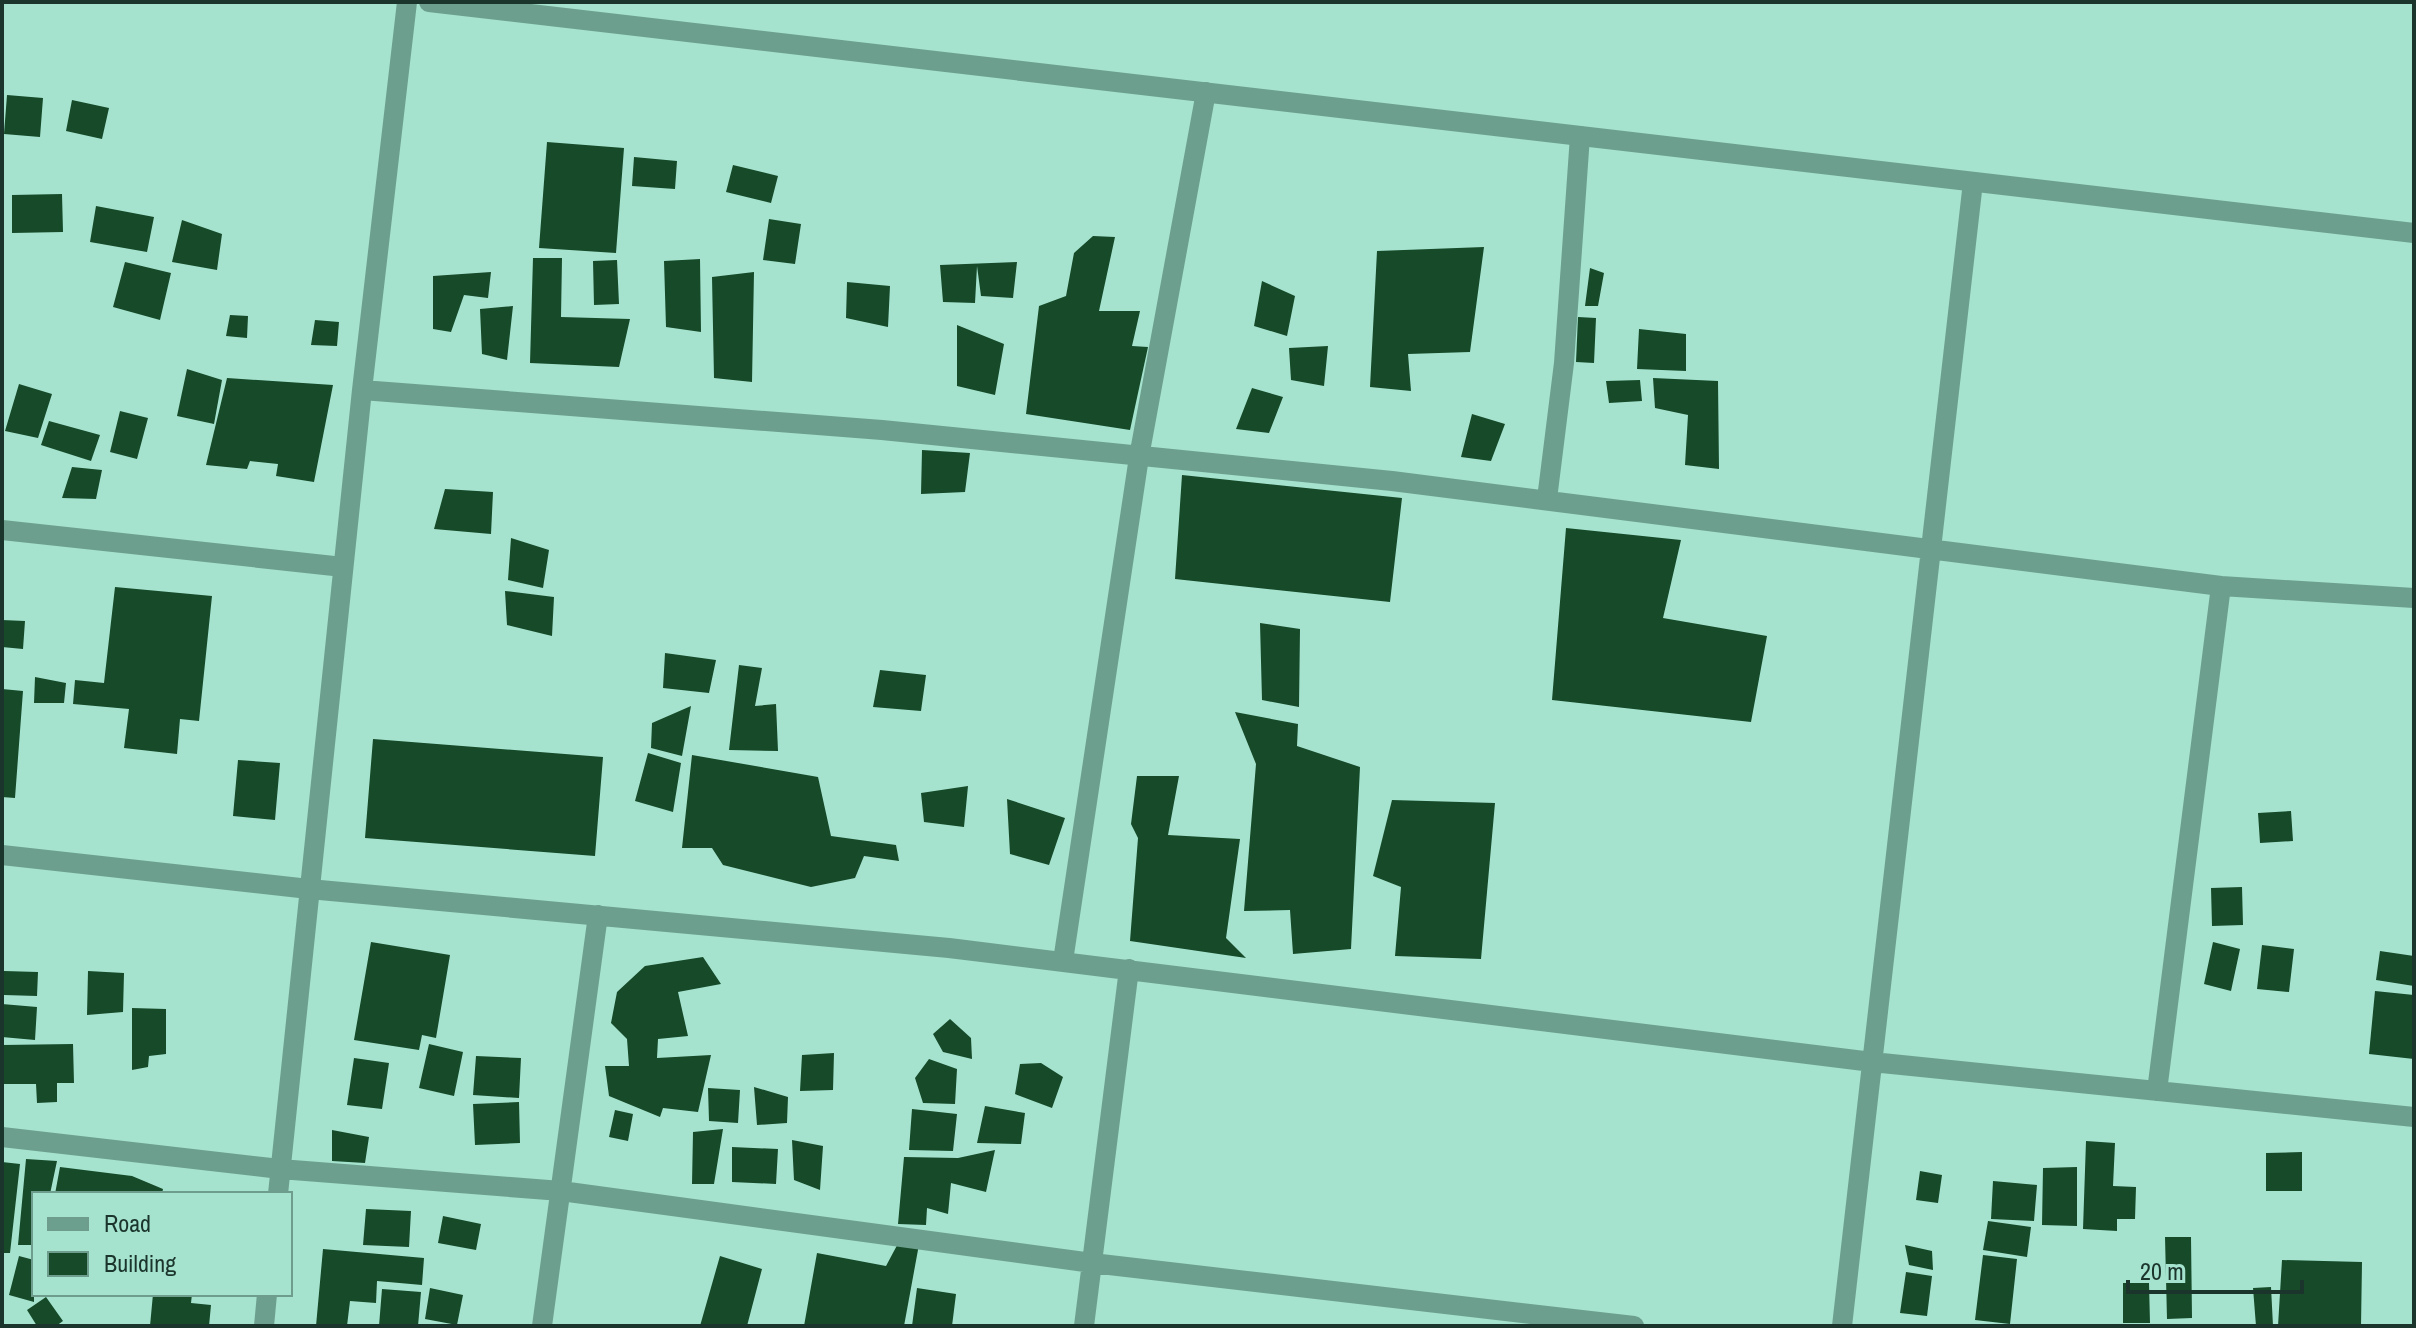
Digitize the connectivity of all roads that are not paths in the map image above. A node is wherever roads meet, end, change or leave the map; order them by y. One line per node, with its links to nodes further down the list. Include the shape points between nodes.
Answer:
1 (407, 2): 7 (street)
2 (429, 2): 3 (street)
3 (1206, 92): 4 (street); 8 (street)
4 (1580, 136): 5 (street); 9 (street, via 1564,363)
5 (1973, 182): 6 (street); 11 (street)
6 (2414, 233)
7 (362, 390): 8 (street, via 882,430); 12 (street)
8 (1139, 457): 9 (street); 18 (street)
9 (1547, 499): 11 (street)
10 (2, 530): 12 (street)
11 (1930, 551): 13 (street); 20 (street)
12 (343, 567): 16 (street)
13 (2221, 586): 14 (street); 21 (street)
14 (2414, 598)
15 (2, 855): 16 (street)
16 (309, 889): 17 (street); 24 (street)
17 (598, 915): 18 (street); 25 (street)
18 (1063, 961): 19 (street)
19 (1129, 969): 20 (street); 27 (street)
20 (1872, 1062): 21 (street); 33 (street)
21 (2157, 1091): 22 (street)
22 (2414, 1117)
23 (2, 1137): 24 (street)
24 (280, 1169): 25 (street); 26 (street)
25 (561, 1191): 27 (street); 30 (street)
26 (278, 1192)
27 (1092, 1263): 31 (street); 32 (street)
28 (267, 1296): 29 (street)
29 (264, 1326)
30 (542, 1326)
31 (1084, 1326)
32 (1634, 1326)
33 (1842, 1326)

